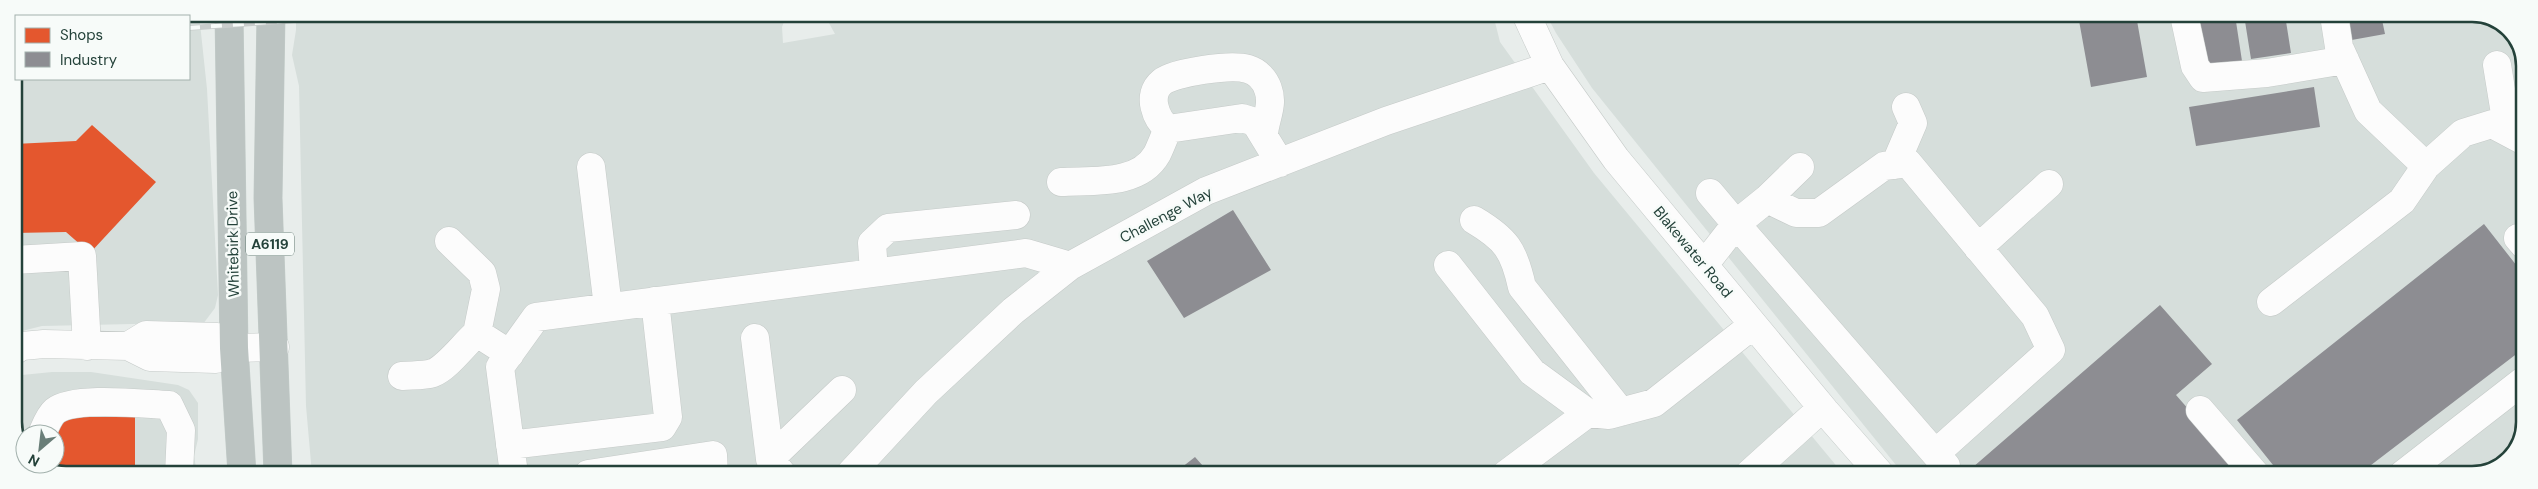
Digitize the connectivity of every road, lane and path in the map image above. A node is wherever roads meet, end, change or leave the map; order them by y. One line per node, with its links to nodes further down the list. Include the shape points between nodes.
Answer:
1 (229, 22): 42 (highway, Whitebirk Drive / A6119)
2 (271, 22): 41 (highway, A6119, via 268,198)
3 (1530, 22): 8 (street, Blakewater Road)
4 (2186, 22): 6 (street, via 2195,66 2203,78 2267,73)
5 (2335, 22): 6 (street, via 2339,47)
6 (2345, 60): 16 (street, via 2368,111)
7 (2497, 65): 12 (street)
8 (1550, 66): 14 (street, Challenge Way, via 1386,121); 30 (street, Blakewater Road, via 1616,159)
9 (1906, 107): 15 (street, via 1913,123)
10 (1168, 129): 11 (street, via 1242,118 1255,122); 11 (street, via 1154,110 1155,93 1162,82 1190,72 1248,69 1262,77 1269,91 1271,105); 19 (street, via 1156,155 1142,170 1125,177)
11 (1264, 134): 14 (street)
12 (2515, 134)
13 (2516, 137): 16 (street, via 2492,124 2463,133)
14 (1280, 163): 31 (street, Challenge Way, via 1206,192)
15 (1895, 165): 22 (street, via 1884,166 1819,213 1796,213); 27 (street, via 1908,163)
16 (2426, 166): 34 (street, via 2402,201)
17 (591, 167): 35 (street)
18 (1800, 167): 22 (street)
19 (1061, 182)
20 (2050, 184): 27 (street)
21 (1710, 192): 25 (street)
22 (1767, 199): 25 (street)
23 (1016, 214): 32 (street, via 888,228 872,243)
24 (1474, 220): 49 (street, via 1509,247 1517,262 1522,286)
25 (1736, 224): 30 (street); 53 (street)
26 (449, 241): 37 (street, via 482,273 486,289)
27 (1978, 248): 53 (street, via 2035,316 2051,350)
28 (23, 259): 40 (street, via 82,256)
29 (1448, 265): 50 (street, via 1532,372)
30 (1704, 265): 36 (street, Blakewater Road)
31 (1070, 266): 32 (street, via 1026,252); 62 (street, Challenge Way, via 1013,311 926,392)
32 (874, 272): 33 (street)
33 (655, 301): 35 (street); 52 (street, via 668,417 662,427)
34 (2271, 302)
35 (608, 307): 43 (street, via 536,317)
36 (1754, 325): 47 (street, Blakewater Road); 49 (street, via 1654,403)
37 (477, 333): 43 (street); 44 (street, via 435,373)
38 (755, 338): 60 (street)
39 (23, 346): 40 (street)
40 (87, 346): 42 (street, via 128,346 150,357 216,359)
41 (275, 347): 42 (street); 56 (highway, A6119)
42 (234, 348): 55 (highway, Whitebirk Drive / A6119)
43 (510, 354): 52 (street, via 500,367)
44 (402, 376)
45 (2516, 386): 67 (street)
46 (842, 390): 61 (street)
47 (1822, 408): 64 (street); 65 (street, Blakewater Road)
48 (2200, 410): 66 (street)
49 (1621, 412): 50 (street, via 1609,415)
50 (1588, 413): 63 (street)
51 (47, 424): 54 (street, via 54,412 67,404 122,402 169,405 181,430)
52 (510, 445): 57 (street)
53 (1940, 464)
54 (179, 466)
55 (241, 466)
56 (278, 466)
57 (513, 466)
58 (641, 466): 59 (street, via 713,455)
59 (714, 466)
60 (777, 466)
61 (778, 466)
62 (857, 466)
63 (1517, 466)
64 (1758, 466)
65 (1873, 466)
66 (2248, 466)
67 (2413, 466)

